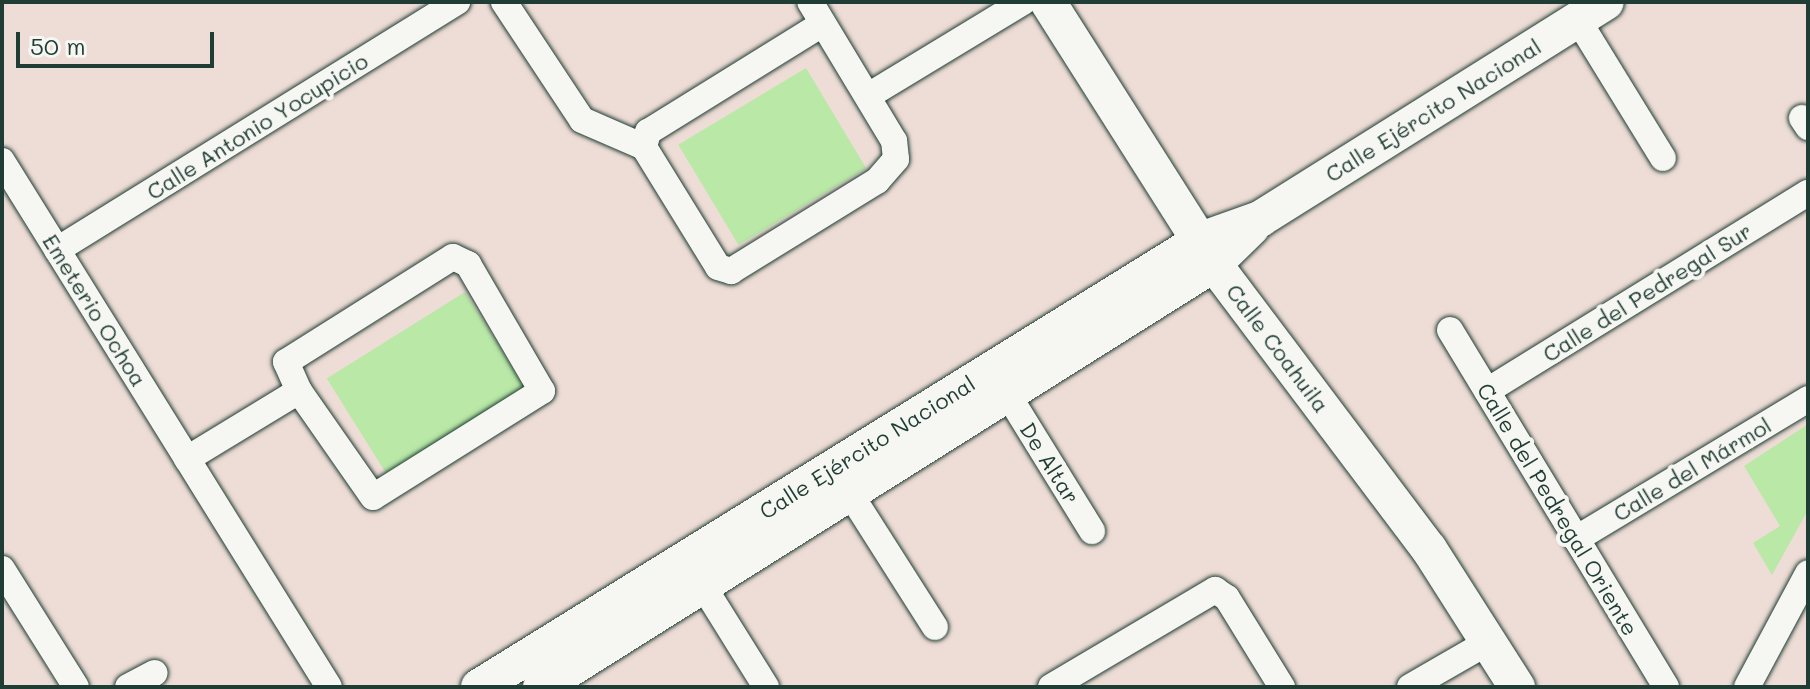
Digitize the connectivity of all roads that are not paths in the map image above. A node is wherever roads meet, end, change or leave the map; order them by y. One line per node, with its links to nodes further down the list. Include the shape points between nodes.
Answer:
1 (457, 2): 12 (street, Calle Antonio Yocupicio)
2 (504, 2): 8 (street, via 582,120)
3 (1023, 2): 7 (street)
4 (1048, 2): 13 (street, Calle Coahuila)
5 (1592, 11): 9 (street); 13 (street, Calle Ejército Nacional)
6 (816, 13): 7 (street); 8 (street, via 648,132)
7 (868, 96): 8 (street, via 894,141 896,159 877,181 736,270 724,271)
8 (644, 147)
9 (1663, 158)
10 (2, 161): 12 (street, Emeterio Ochoa)
11 (1808, 193): 16 (street, Calle del Pedregal Sur)
12 (57, 250): 19 (street, Emeterio Ochoa)
13 (1208, 252): 17 (street, Calle Ejército Nacional); 27 (street, Calle Coahuila, via 1429,549); 33 (street, Calle Ejército Nacional)
14 (1450, 330): 16 (street, Calle del Pedregal Oriente)
15 (299, 391): 15 (street, via 286,362 453,257 468,264 542,391 373,497); 19 (street)
16 (1487, 391): 22 (street, Calle del Pedregal Oriente)
17 (1008, 395): 20 (street, Calle Ejército Nacional); 21 (street, De Altar)
18 (1808, 399): 22 (street, Calle del Mármol)
19 (187, 459): 32 (street, Emeterio Ochoa)
20 (849, 492): 25 (street, Calle Ejército Nacional); 26 (street)
21 (1092, 531)
22 (1576, 539): 39 (street, Calle del Pedregal Oriente)
23 (2, 569): 30 (street)
24 (1808, 573): 40 (street)
25 (703, 586): 29 (street, Calle Ejército Nacional); 34 (street)
26 (935, 627)
27 (1490, 641): 37 (street); 38 (street, Calle Coahuila)
28 (154, 673): 31 (street)
29 (544, 686)
30 (76, 687)
31 (128, 687)
32 (329, 687)
33 (479, 687)
34 (766, 687)
35 (1051, 687): 36 (street, via 1215,590 1227,598)
36 (1282, 687)
37 (1410, 687)
38 (1517, 687)
39 (1666, 687)
40 (1747, 687)

